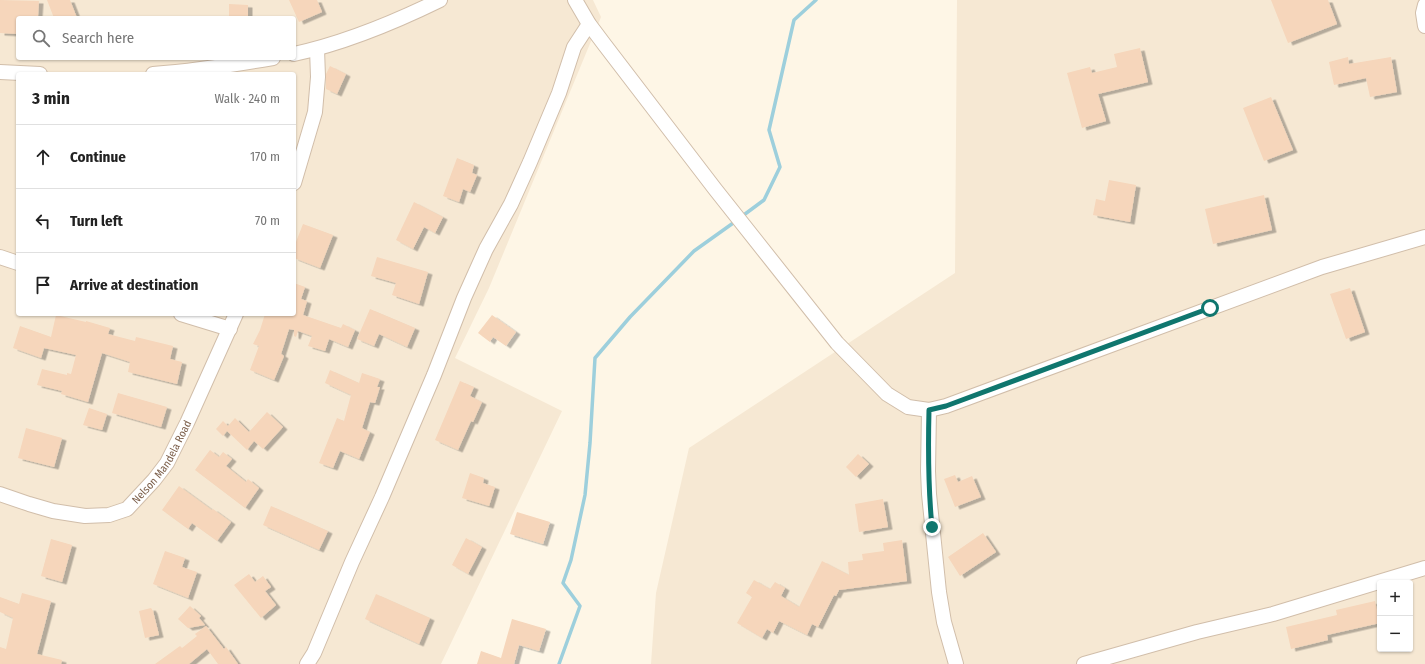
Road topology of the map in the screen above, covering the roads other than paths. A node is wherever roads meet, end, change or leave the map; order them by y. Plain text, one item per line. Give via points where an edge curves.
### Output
1 (440, 0) edge
2 (575, 0) edge
3 (1425, 5) edge
4 (589, 24) junction
5 (1425, 26) edge
6 (317, 49) junction
7 (296, 54) edge
8 (261, 60) edge
9 (0, 72) edge
10 (176, 72) edge
11 (16, 73) edge
12 (296, 176) edge
13 (1425, 237) edge
14 (0, 258) edge
15 (16, 258) edge
16 (188, 316) edge
17 (235, 316) edge
18 (230, 329) junction
19 (929, 410) junction
20 (0, 494) edge
21 (1425, 568) edge
22 (307, 664) edge
23 (956, 664) edge
24 (1084, 664) edge

1 - 6 street via 350,39
2 - 4 street
3 - 5 street
4 - 19 street via 715,190 837,343 887,394 908,407
4 - 22 street via 574,47 559,93 530,162 464,298 382,497
6 - 7 street
6 - 12 street via 315,112
8 - 10 street
9 - 11 street
13 - 19 street via 1322,267 946,406
14 - 15 street
16 - 18 street
17 - 18 street, Nelson Mandela Road
18 - 20 street, Nelson Mandela Road via 168,463 127,510 109,515 85,516 53,511
19 - 23 street via 929,494 939,592 944,622
21 - 24 street via 1273,614 1197,632

